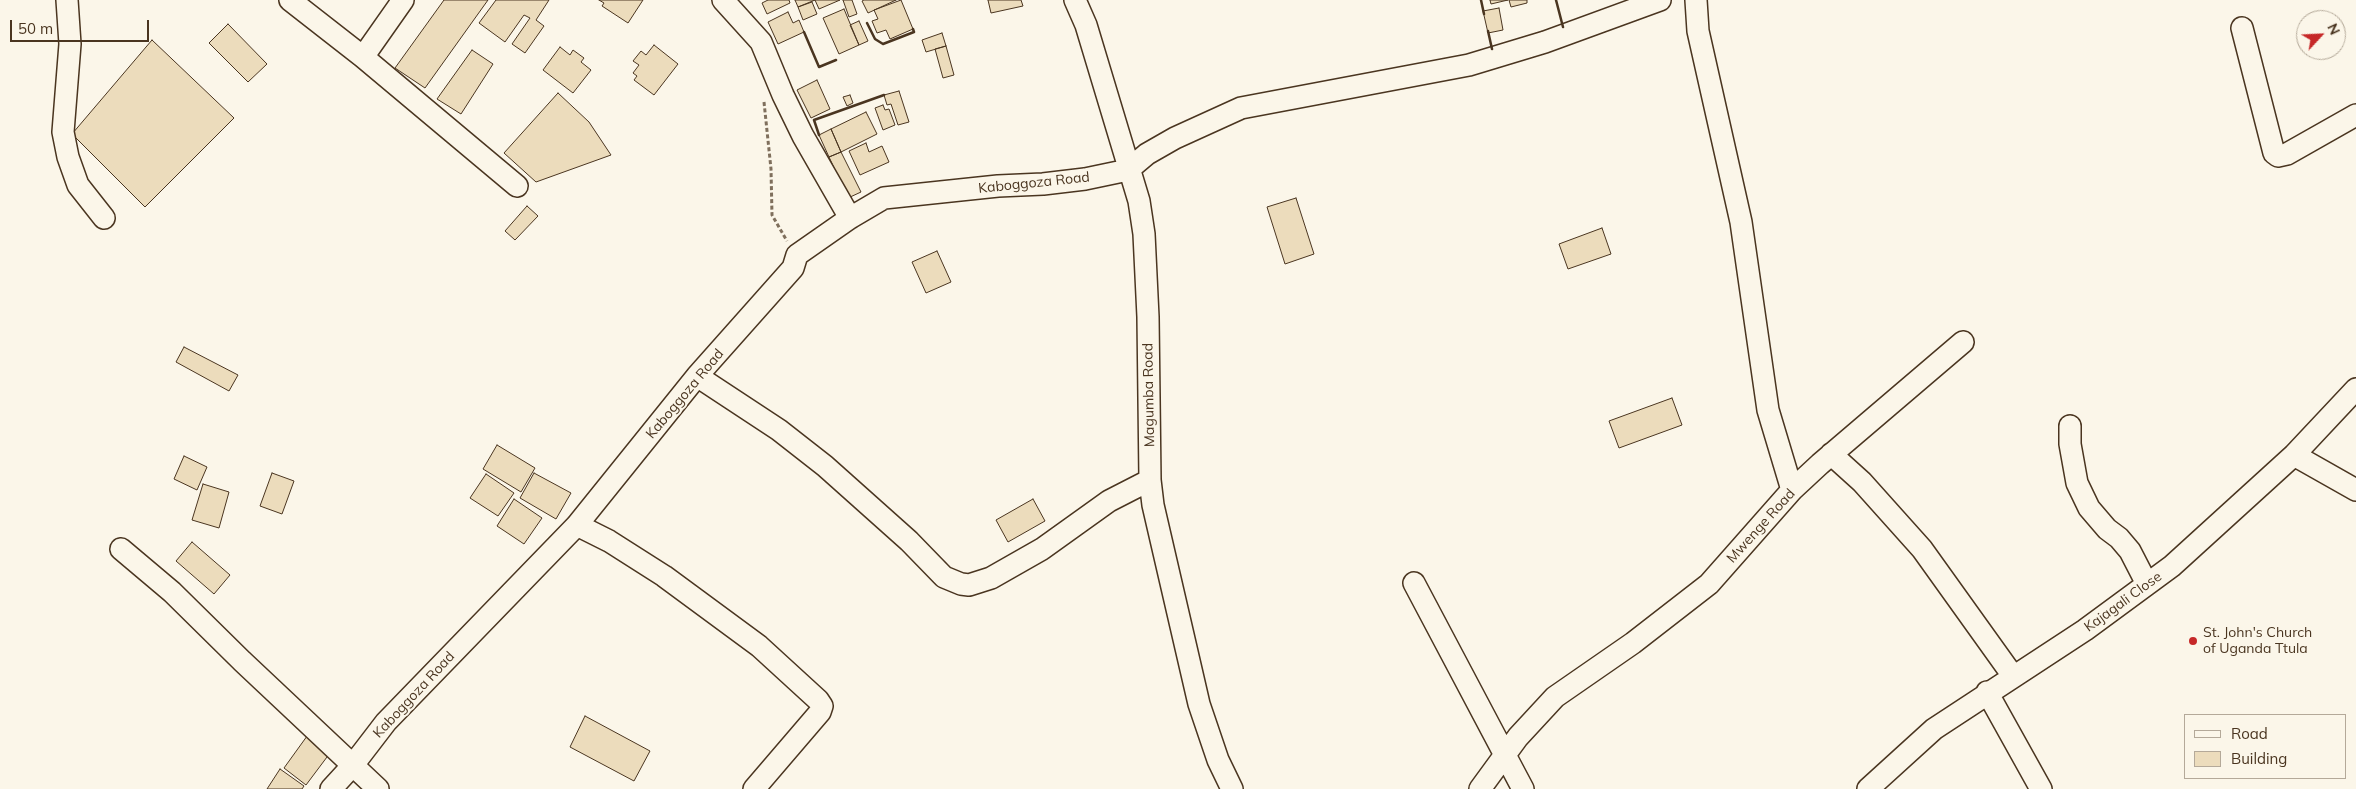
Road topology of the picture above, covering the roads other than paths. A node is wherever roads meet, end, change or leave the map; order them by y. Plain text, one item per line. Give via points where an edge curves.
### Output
1 (67, 0) edge
2 (290, 0) edge
3 (403, 0) edge
4 (723, 0) edge
5 (1075, 0) edge
6 (1660, 0) edge
7 (1696, 0) edge
8 (2242, 28) dead end
9 (363, 57) junction
10 (2356, 115) edge
11 (1128, 170) junction
12 (517, 186) dead end
13 (104, 218) dead end
14 (850, 218) junction
15 (1963, 342) dead end
16 (697, 376) junction
17 (2356, 389) edge
18 (2070, 426) dead end
19 (1831, 454) junction
20 (2294, 455) junction
21 (1150, 480) junction
22 (1792, 490) junction
23 (2356, 490) edge
24 (577, 525) junction
25 (122, 549) dead end
26 (1414, 583) dead end
27 (2147, 584) junction
28 (2013, 676) junction
29 (1987, 692) junction
30 (1504, 755) junction
31 (353, 765) junction
32 (331, 789) edge
33 (378, 789) edge
34 (754, 789) edge
35 (1232, 789) edge
36 (1480, 789) edge
37 (1523, 789) edge
38 (1868, 789) edge
39 (2041, 789) edge

1 - 13 street via 70,44 63,132 78,185
2 - 9 street
3 - 9 street
4 - 14 street via 761,42 803,136
5 - 11 street, Magumba Road via 1086,25
6 - 11 street via 1545,42 1469,65 1241,108 1175,138 1147,154
7 - 22 street via 1698,31 1741,222 1768,410
8 - 10 street via 2274,153 2278,156 2287,154
9 - 12 street
11 - 14 street, Kaboggoza Road via 1043,184 884,198
11 - 21 street, Magumba Road via 1144,234
14 - 16 street, Kaboggoza Road via 797,255 793,268
15 - 19 street, Mwenge Road
16 - 21 street via 787,436 909,541 944,577 961,584 969,585 991,578 1042,549 1109,501
16 - 24 street, Kaboggoza Road
17 - 20 street, Kajagali Close
18 - 27 street via 2077,483 2089,508 2106,530 2119,538 2130,551
19 - 22 street, Mwenge Road
19 - 28 street via 1862,482 1922,549
20 - 23 street
20 - 27 street, Kajagali Close via 2172,566
21 - 35 street, Magumba Road via 1199,704 1218,760
22 - 30 street, Mwenge Road via 1709,584 1633,643 1555,697
24 - 31 street, Kaboggoza Road via 386,722
24 - 34 street via 623,549 664,576 759,646 818,700 822,706 820,712
25 - 31 street via 172,592
26 - 30 street
27 - 28 street, Kajagali Close via 2085,630
28 - 29 street, Kajagali Close
29 - 38 street, Kajagali Close via 1934,729
29 - 39 street
30 - 36 street, Mwenge Road
30 - 37 street
31 - 32 street, Kaboggoza Road
31 - 33 street

